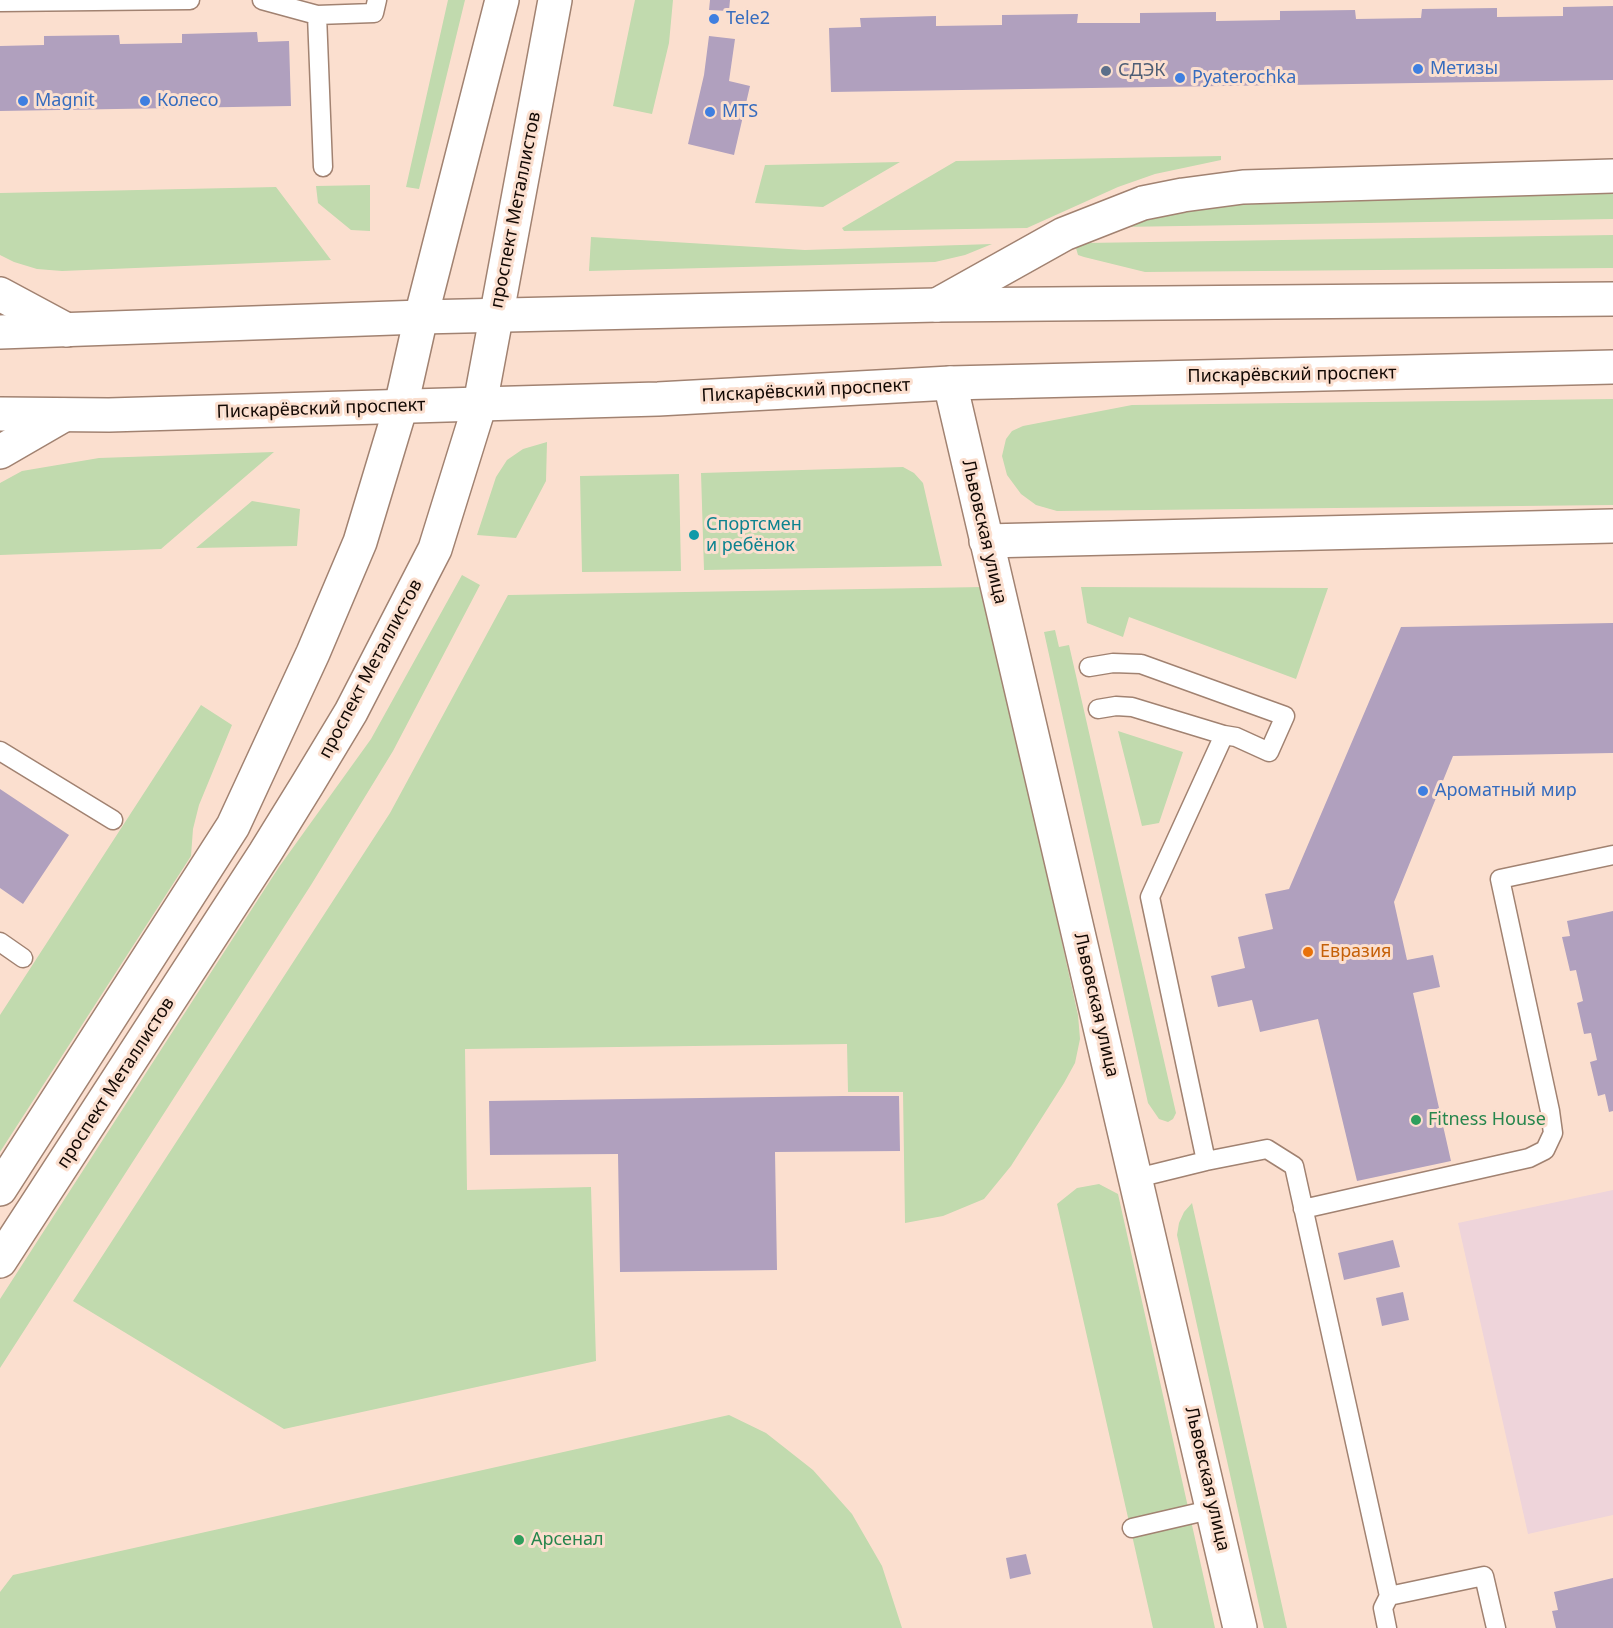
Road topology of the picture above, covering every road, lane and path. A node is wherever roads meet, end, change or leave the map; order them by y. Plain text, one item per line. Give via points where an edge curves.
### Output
1 (190, 0) edge
2 (262, 0) edge
3 (377, 0) edge
4 (502, 0) edge
5 (555, 0) edge
6 (82, 1) edge
7 (0, 2) edge
8 (317, 15) junction
9 (323, 167) dead end
10 (1613, 176) edge
11 (0, 294) edge
12 (1613, 299) edge
13 (937, 304) junction
14 (496, 315) junction
15 (421, 317) junction
16 (67, 330) junction
17 (0, 332) edge
18 (1613, 367) edge
19 (950, 383) junction
20 (480, 404) junction
21 (401, 406) junction
22 (0, 414) edge
23 (64, 415) junction
24 (0, 452) edge
25 (1613, 526) edge
26 (986, 541) junction
27 (1089, 666) dead end
28 (1098, 709) dead end
29 (1224, 735) junction
30 (0, 751) edge
31 (113, 820) dead end
32 (1613, 855) edge
33 (0, 942) edge
34 (23, 958) dead end
35 (1206, 1161) junction
36 (1137, 1178) junction
37 (0, 1189) edge
38 (1304, 1209) junction
39 (0, 1262) edge
40 (1214, 1509) junction
41 (1132, 1528) dead end
42 (1389, 1596) junction
43 (1240, 1628) edge
44 (1387, 1628) edge
45 (1496, 1628) edge

1 - 6 lane
2 - 8 lane
3 - 8 lane via 374,13
4 - 15 street
5 - 14 street, проспект Металлистов
6 - 7 lane
8 - 9 lane
10 - 13 street via 1243,187 1184,195 1143,203 1064,234
11 - 16 street
12 - 13 street
13 - 14 street
14 - 15 street
14 - 20 street, проспект Металлистов
15 - 16 street
15 - 21 street
16 - 17 street
18 - 19 street, Пискарёвский проспект
19 - 20 street, Пискарёвский проспект
19 - 26 street, Львовская улица
20 - 21 street, Пискарёвский проспект
20 - 39 street, проспект Металлистов via 435,549 351,712 265,853
21 - 23 street, Пискарёвский проспект
21 - 37 street via 360,542 233,826
22 - 23 street, Пискарёвский проспект
23 - 24 street
25 - 26 street
26 - 36 street, Львовская улица
27 - 29 lane via 1141,664 1285,716 1269,752 1236,736
28 - 29 lane via 1132,707
29 - 35 lane via 1150,897
30 - 31 lane
32 - 38 lane via 1500,879 1550,1111 1553,1133 1545,1150 1529,1158
33 - 34 lane
35 - 36 lane
35 - 38 lane via 1267,1149 1294,1166
36 - 40 street, Львовская улица
38 - 42 lane
40 - 41 lane
40 - 43 street, Львовская улица
42 - 44 lane via 1383,1608
42 - 45 lane via 1484,1576

